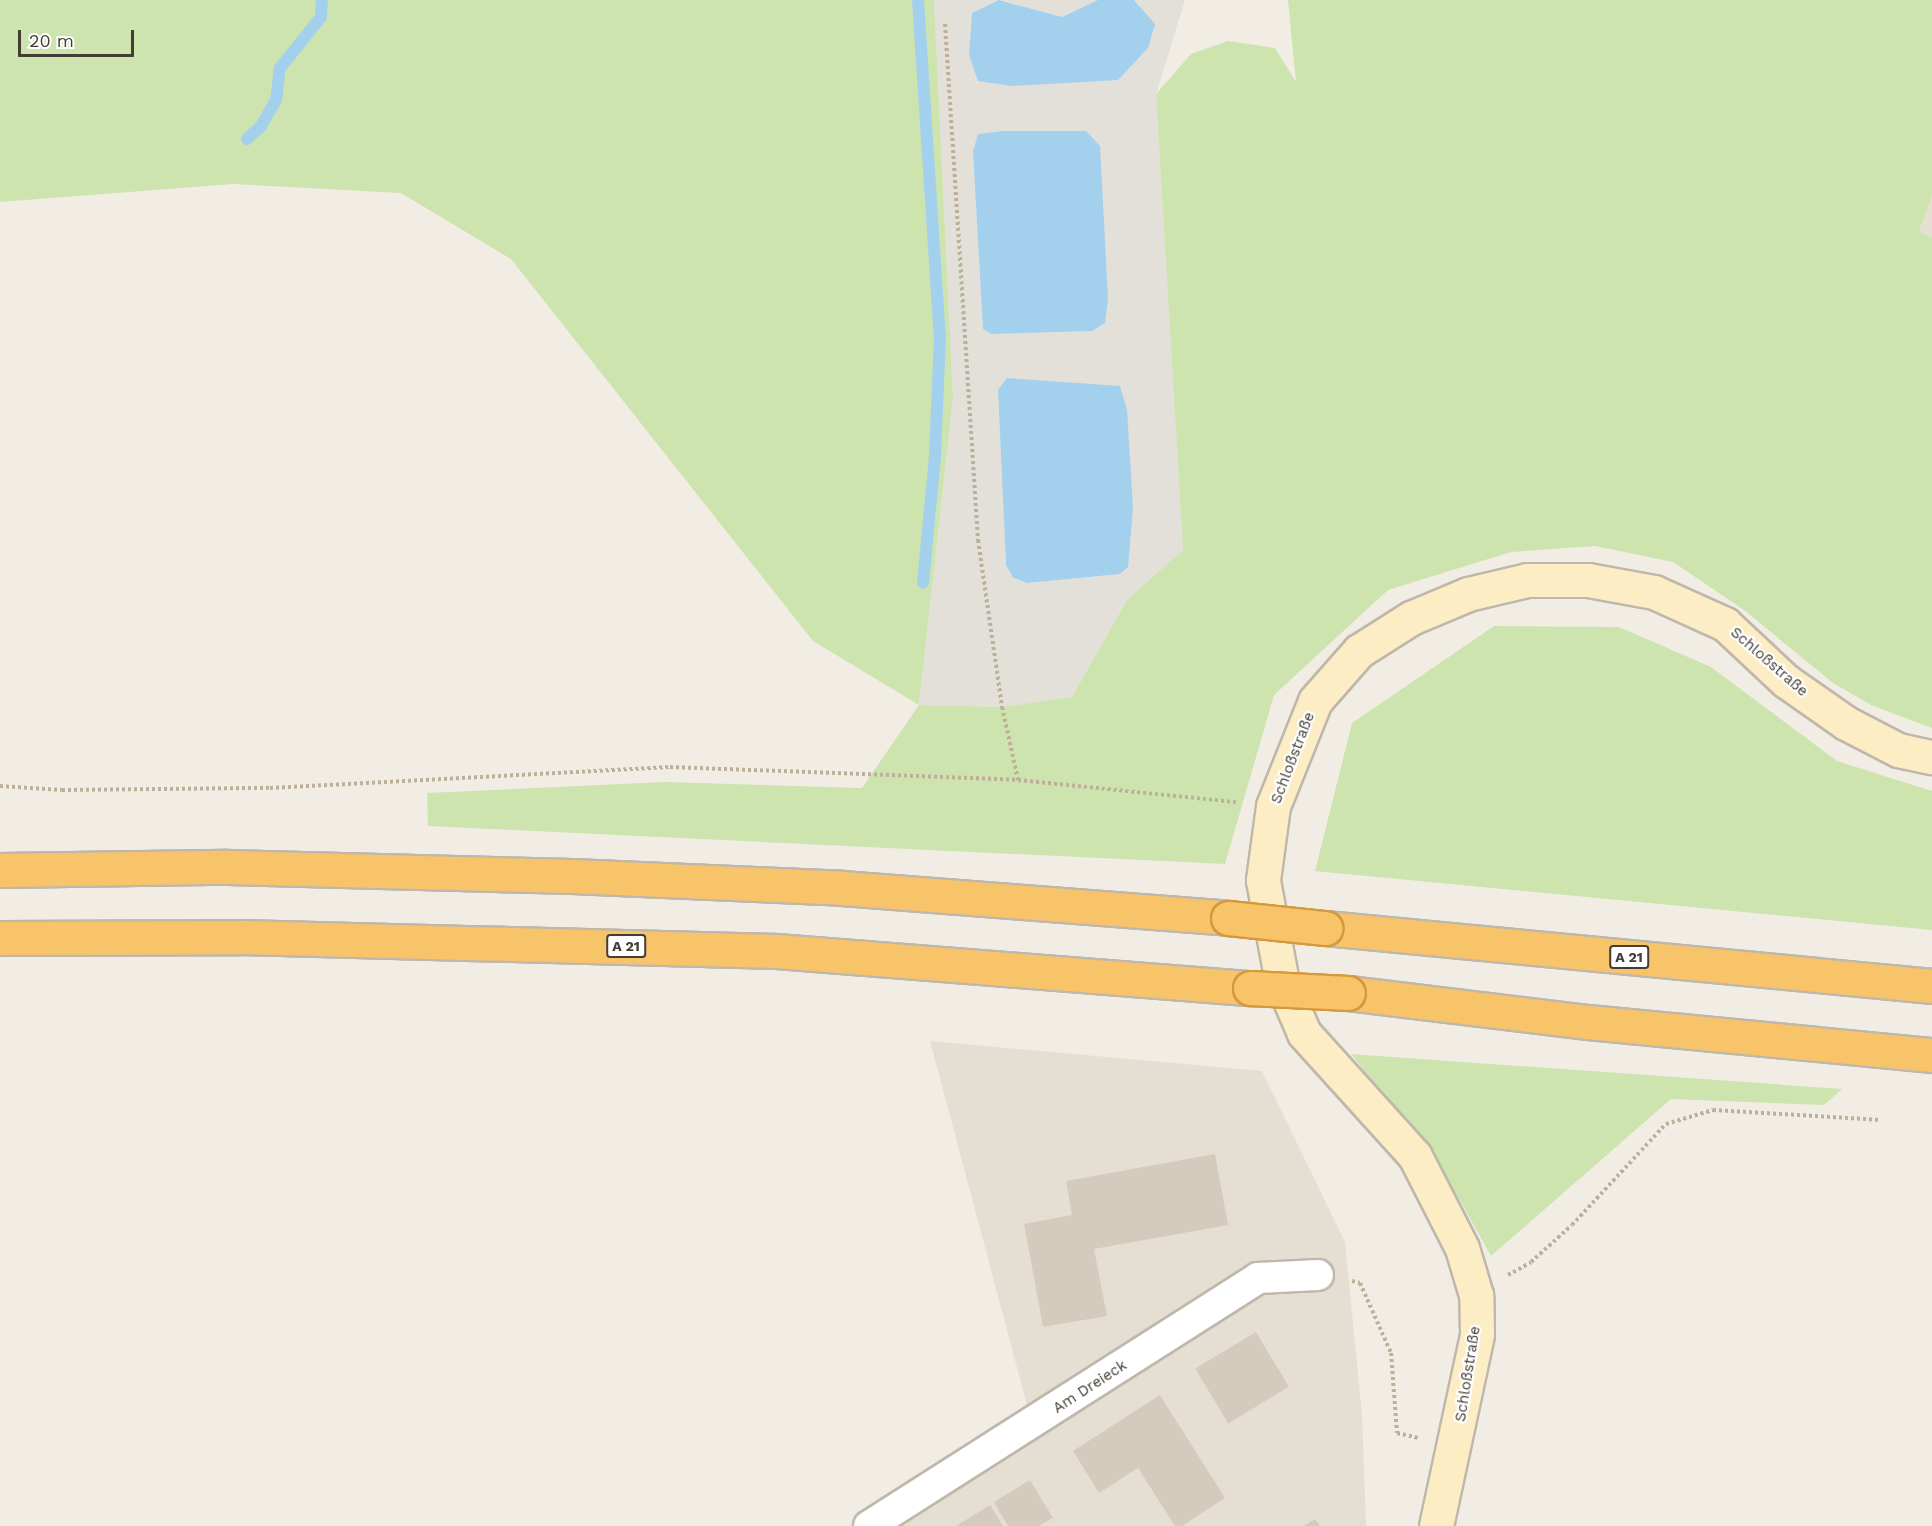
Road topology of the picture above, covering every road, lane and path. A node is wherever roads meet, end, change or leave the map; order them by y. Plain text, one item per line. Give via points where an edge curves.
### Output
1 (945, 24) dead end
2 (1932, 757) edge
3 (1018, 780) junction
4 (0, 786) edge
5 (1273, 806) junction
6 (0, 870) edge
7 (0, 938) edge
8 (1932, 986) edge
9 (1932, 1055) edge
10 (1881, 1120) dead end
11 (1318, 1275) joint
12 (1476, 1295) junction
13 (1456, 1447) junction
14 (869, 1526) edge
15 (1436, 1526) edge

1 - 3 path via 978,540 1002,706
2 - 5 street, Schloßstraße via 1898,750 1846,723 1786,681 1725,624 1654,592 1588,580 1527,580 1468,594 1411,618 1359,651 1315,701
3 - 4 path via 669,767 270,789 62,790
3 - 5 path
5 - 12 street, Schloßstraße via 1263,880 1282,982 1304,1033 1415,1156 1462,1248
6 - 8 highway, A 21, bridge via 226,867 584,876 842,888 1228,918
7 - 9 highway, A 21, bridge via 252,938 777,951 1348,993 1588,1022
10 - 12 path via 1713,1110 1666,1124 1572,1225 1531,1262
11 - 13 path via 1360,1282 1390,1353 1397,1433
11 - 14 street, Am Dreieck via 1258,1278
12 - 13 street, Schloßstraße via 1477,1334
13 - 15 street, Schloßstraße

